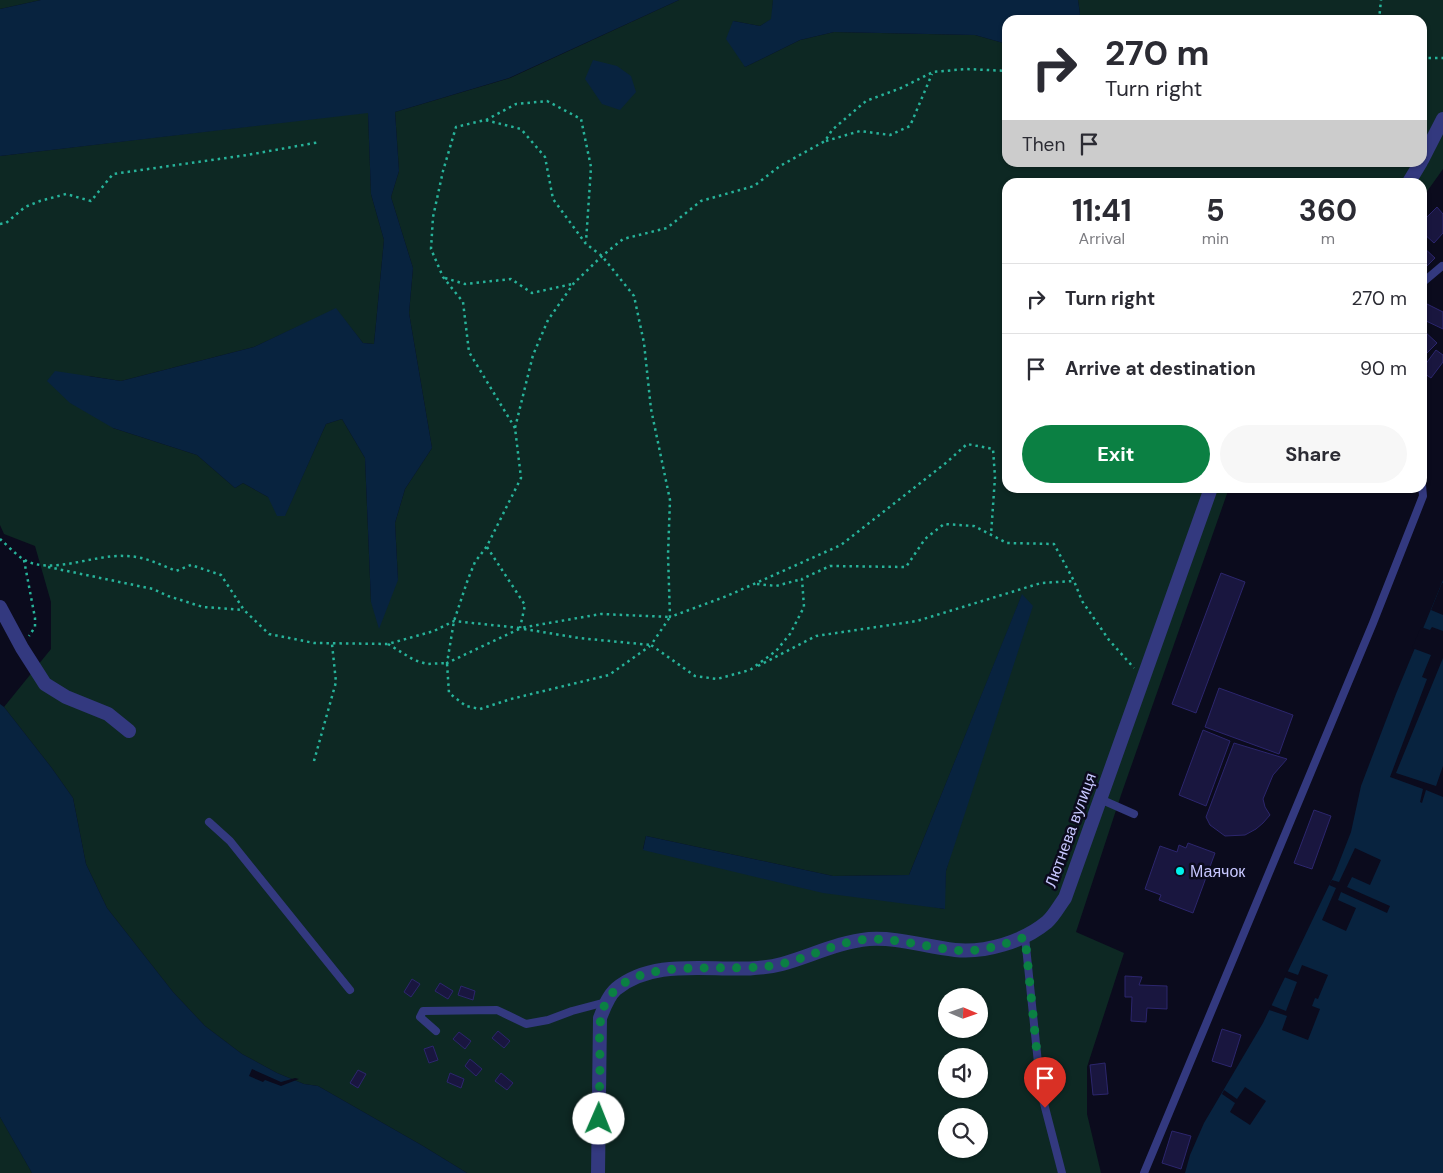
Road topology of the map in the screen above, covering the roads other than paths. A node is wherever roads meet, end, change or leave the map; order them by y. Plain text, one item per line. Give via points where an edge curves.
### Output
1 (1443, 119) edge
2 (1427, 151) edge
3 (1418, 167) edge
4 (1411, 178) edge
5 (1443, 266) edge
6 (1427, 280) edge
7 (1209, 493) edge
8 (1423, 493) edge
9 (0, 607) edge
10 (129, 730) dead end
11 (1100, 799) junction
12 (1134, 814) dead end
13 (209, 822) dead end
14 (1025, 937) junction
15 (350, 990) dead end
16 (606, 1002) junction
17 (436, 1031) dead end
18 (598, 1173) edge
19 (1062, 1173) edge
20 (1144, 1173) edge

1 - 2 street
3 - 4 street
5 - 6 lane
7 - 11 street, Лютнева вулиця
8 - 20 lane via 1384,596
9 - 10 street via 45,684 66,698 108,714
11 - 12 lane
11 - 14 street, Лютнева вулиця via 1065,898 1048,922
13 - 15 lane via 230,841
14 - 16 street, Лютнева вулиця via 1004,945 956,951 870,939 849,942 781,964 730,969 670,968 630,980 615,990
14 - 19 lane via 1041,1092
16 - 17 lane via 526,1024 497,1010 423,1011 420,1017
16 - 18 street via 600,1018

